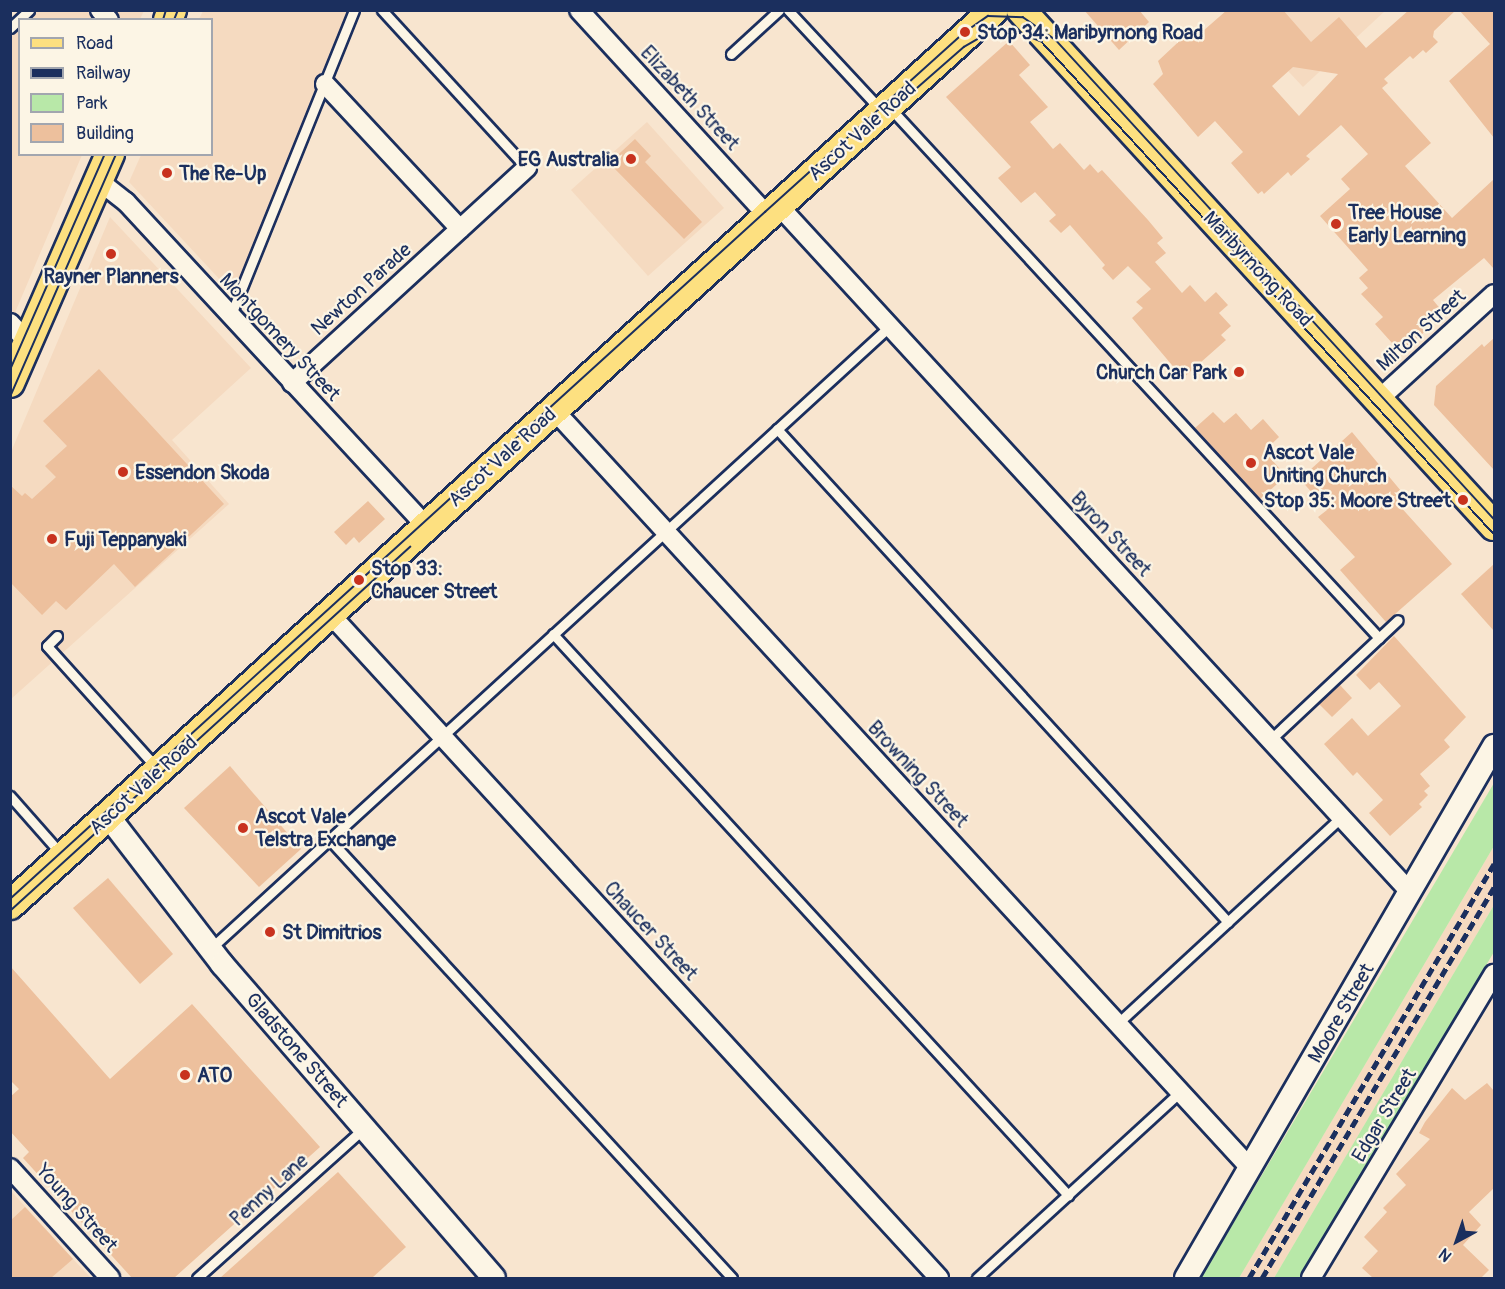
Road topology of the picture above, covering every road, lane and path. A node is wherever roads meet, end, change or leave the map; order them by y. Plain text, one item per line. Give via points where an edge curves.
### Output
1 (354, 10) edge
2 (382, 10) edge
3 (579, 10) edge
4 (779, 10) edge
5 (788, 10) edge
6 (994, 10) edge
7 (1021, 10) edge
8 (731, 54) dead end
9 (325, 84) junction
10 (885, 110) junction
11 (109, 156) edge
12 (527, 168) joint
13 (99, 181) junction
14 (773, 211) junction
15 (460, 229) junction
16 (1494, 294) edge
17 (230, 317) junction
18 (890, 326) junction
19 (19, 332) edge
20 (10, 383) edge
21 (292, 383) junction
22 (1378, 399) junction
23 (554, 410) junction
24 (777, 429) junction
25 (426, 526) junction
26 (1494, 526) edge
27 (665, 531) junction
28 (330, 614) junction
29 (1398, 620) dead end
30 (553, 634) junction
31 (57, 636) dead end
32 (1379, 638) junction
33 (442, 736) junction
34 (1270, 740) junction
35 (1494, 746) edge
36 (159, 772) junction
37 (10, 796) edge
38 (108, 816) junction
39 (1341, 817) junction
40 (329, 839) junction
41 (63, 857) junction
42 (1411, 893) junction
43 (10, 905) edge
44 (1228, 922) junction
45 (210, 949) junction
46 (1494, 974) edge
47 (1489, 998) edge
48 (1117, 1024) junction
49 (1180, 1092) junction
50 (364, 1128) junction
51 (10, 1168) edge
52 (1250, 1168) junction
53 (1068, 1195) junction
54 (110, 1278) edge
55 (197, 1278) edge
56 (494, 1278) edge
57 (732, 1278) edge
58 (939, 1278) edge
59 (977, 1278) edge
60 (1186, 1278) edge
61 (1312, 1278) edge

1 - 9 lane
2 - 12 lane
3 - 14 street, Elizabeth Street
4 - 8 lane
5 - 10 lane
6 - 10 main road, Ascot Vale Road
7 - 22 main road, Maribyrnong Road
9 - 15 street
9 - 17 lane
10 - 14 main road, Ascot Vale Road
10 - 32 lane via 922,140
11 - 13 main road
12 - 15 street, Newton Parade
13 - 17 street, Montgomery Street via 126,202
13 - 19 main road
14 - 18 street, Byron Street
14 - 23 main road, Ascot Vale Road
15 - 21 street, Newton Parade
16 - 22 street, Milton Street
17 - 21 street, Montgomery Street
18 - 24 lane
18 - 34 street, Byron Street
19 - 20 main road
21 - 25 street, Montgomery Street
22 - 26 main road, Maribyrnong Road
23 - 25 main road, Ascot Vale Road
23 - 27 street, Browning Street
24 - 27 lane
24 - 44 lane
25 - 28 main road, Ascot Vale Road
27 - 30 lane
27 - 48 street, Browning Street
28 - 33 street, Chaucer Street
28 - 36 main road, Ascot Vale Road
29 - 32 lane
30 - 33 lane
30 - 53 lane
31 - 36 lane via 47,646
32 - 34 lane
33 - 40 lane
33 - 58 street, Chaucer Street
34 - 39 street, Byron Street
35 - 42 street, Moore Street
36 - 38 main road, Ascot Vale Road
37 - 41 lane
38 - 41 main road, Ascot Vale Road
38 - 45 street, Gladstone Street
39 - 42 street, Byron Street
39 - 44 lane
40 - 45 lane
40 - 57 lane
41 - 43 main road, Ascot Vale Road
42 - 52 street, Moore Street
44 - 48 lane
45 - 50 street, Gladstone Street
46 - 47 street, Edgar Street
47 - 61 street, Edgar Street
48 - 49 street, Browning Street
49 - 52 street, Browning Street
49 - 53 lane
50 - 55 lane, Penny Lane
50 - 56 street, Gladstone Street
51 - 54 street, Young Street
52 - 60 street, Moore Street
53 - 59 lane

